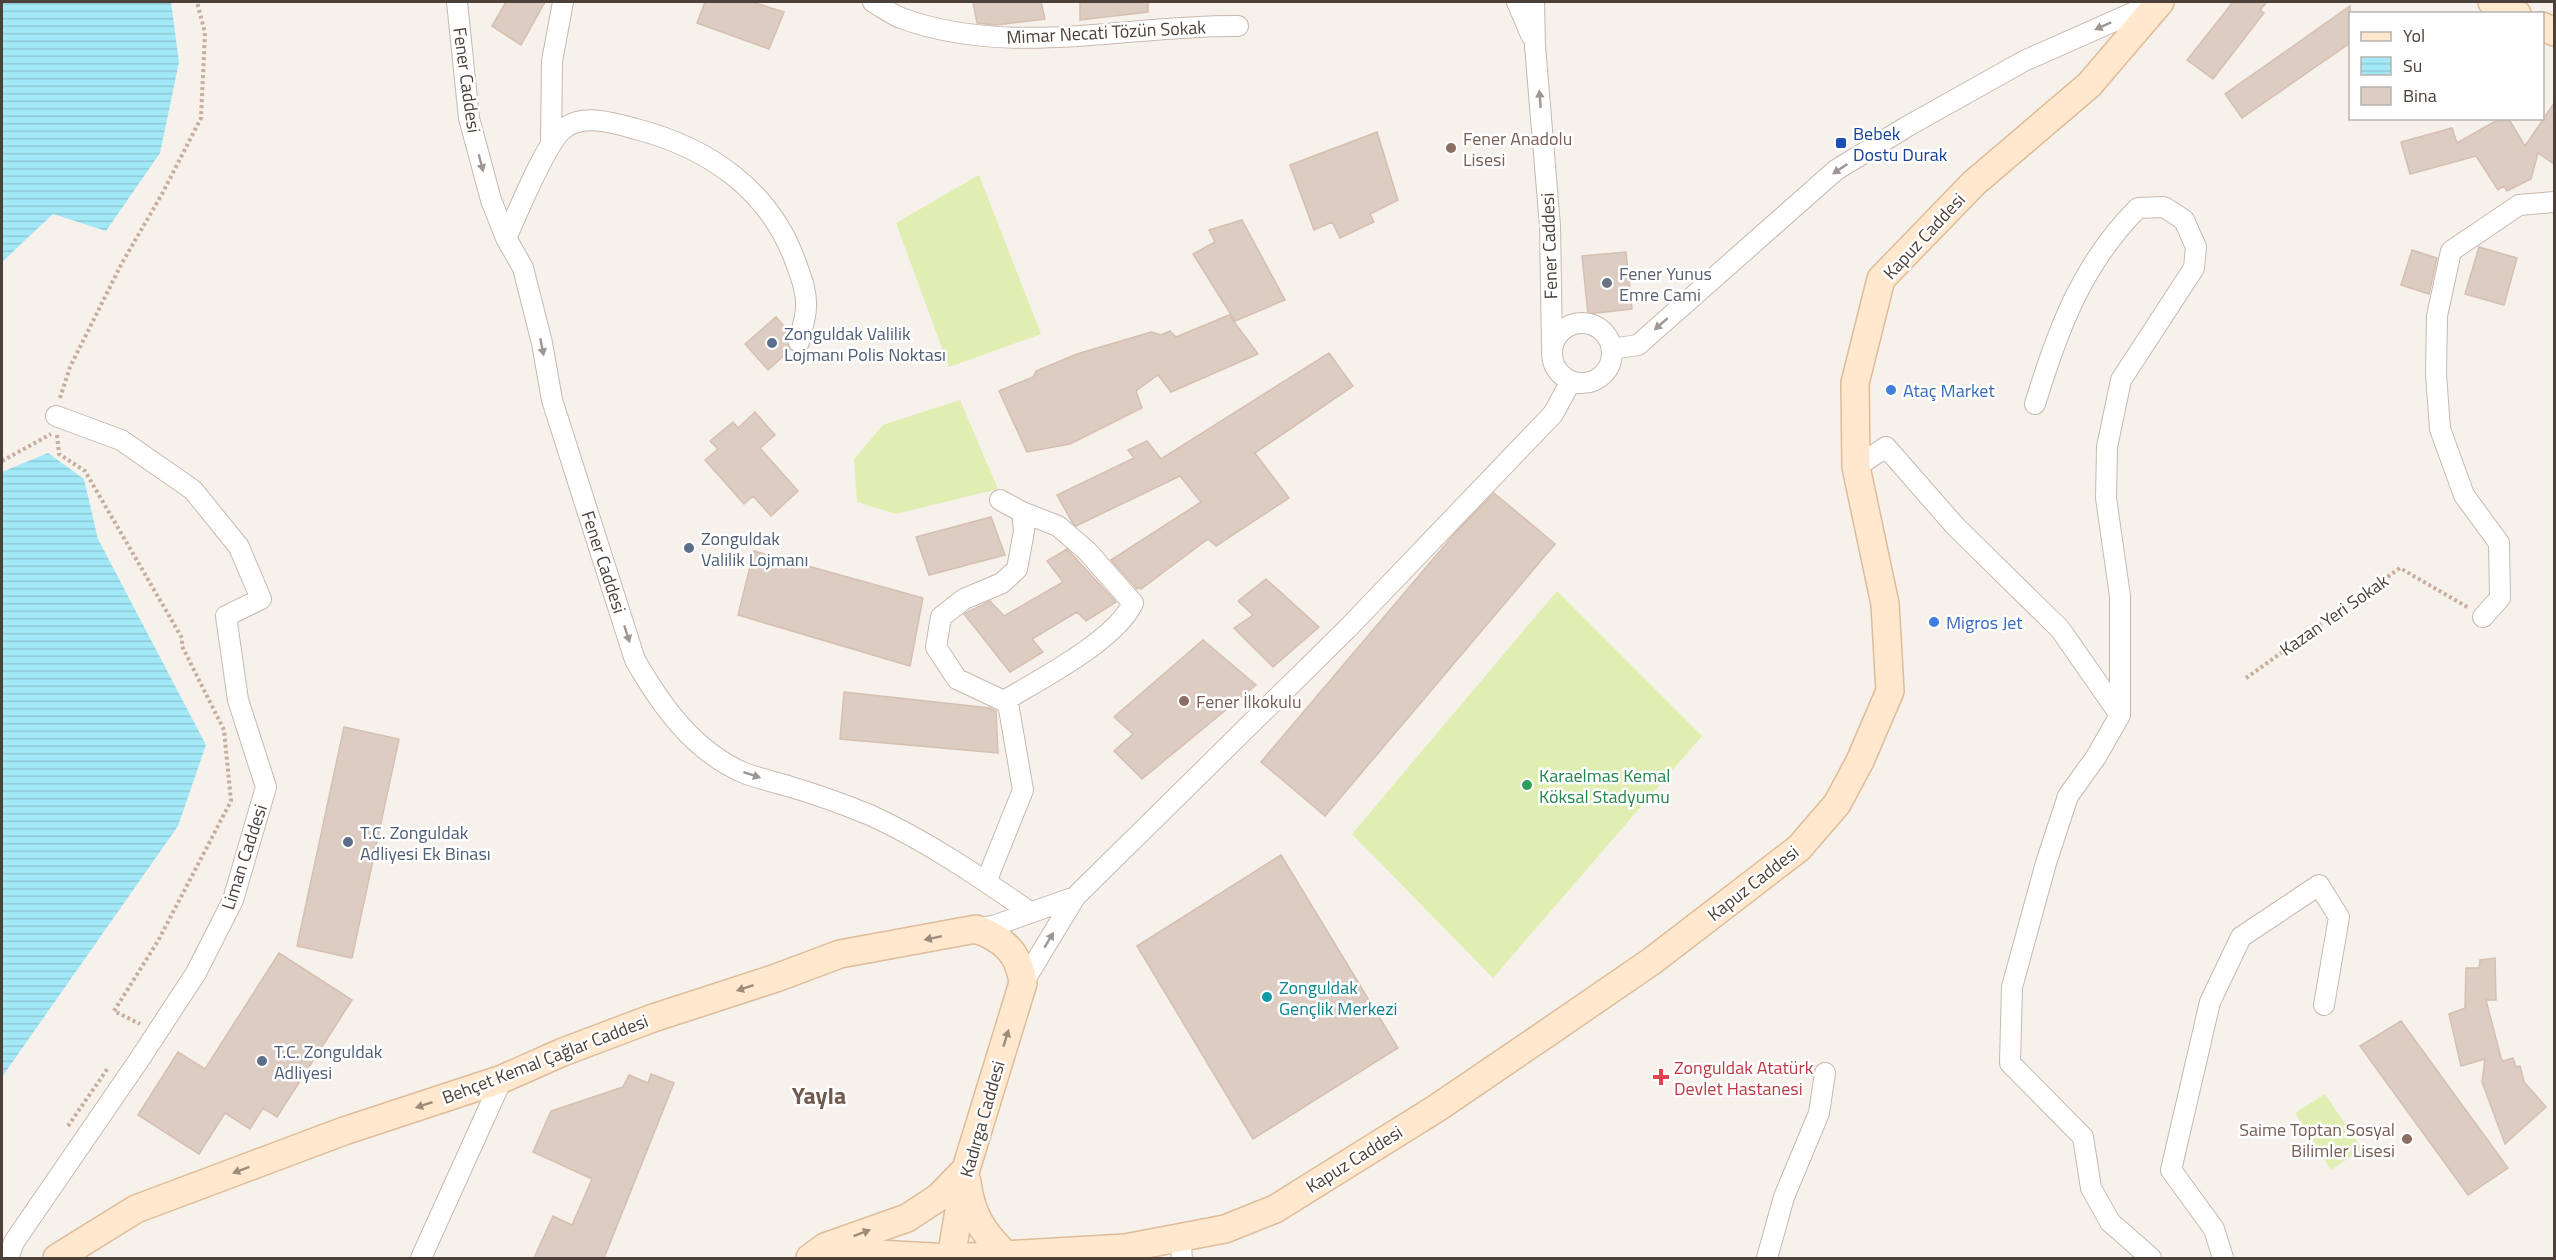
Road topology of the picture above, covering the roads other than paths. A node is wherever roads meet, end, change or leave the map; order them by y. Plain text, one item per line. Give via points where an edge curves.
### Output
1 (457, 2) edge
2 (563, 2) edge
3 (873, 2) edge
4 (1517, 2) edge
5 (1534, 2) edge
6 (2158, 2) edge
7 (2492, 2) edge
8 (2513, 12) edge
9 (1238, 26) dead end
10 (1536, 46) junction
11 (551, 143) junction
12 (2554, 202) edge
13 (507, 238) junction
14 (799, 342) dead end
15 (1552, 346) junction
16 (1612, 350) junction
17 (1571, 381) junction
18 (2035, 404) dead end
19 (56, 416) road end
20 (1856, 466) junction
21 (1000, 500) dead end
22 (1022, 512) junction
23 (2483, 617) road end
24 (1004, 701) junction
25 (2120, 715) junction
26 (986, 882) junction
27 (1075, 897) junction
28 (1030, 912) junction
29 (976, 929) junction
30 (1023, 983) junction
31 (2324, 1005) dead end
32 (1825, 1073) dead end
33 (502, 1079) junction
34 (966, 1169) junction
35 (1181, 1248) edge
36 (1005, 1254) junction
37 (8, 1258) edge
38 (57, 1258) edge
39 (421, 1258) edge
40 (810, 1258) edge
41 (848, 1258) edge
42 (951, 1258) edge
43 (1767, 1258) edge
44 (2151, 1258) edge
45 (2223, 1258) edge

1 -> 13 street, Fener Caddesi via 469,118 491,200
2 - 11 street via 552,61
3 - 9 street, Mimar Necati Tözün Sokak via 900,17 954,32 1022,40
4 - 10 street
5 - 10 street, Fener Caddesi
6 -> 16 street via 2024,62 1836,171 1638,345
6 - 20 main road, Kapuz Caddesi via 2089,85 1974,183 1881,279 1856,383
7 - 8 main road
15 -> 10 street, Fener Caddesi via 1550,225
11 - 13 street
11 - 14 street via 563,128 577,121 621,125 691,149 735,175 773,218 792,251 806,307
12 - 23 street via 2519,205 2451,251 2437,316 2440,429 2464,495 2499,543 2500,598
13 -> 26 street, Fener Caddesi via 523,268 552,400 627,637 654,693 706,751 743,772 869,815 943,853
15 - 16 street via 1561,330 1578,323 1604,332
15 - 17 street via 1551,355 1558,371
16 - 17 street via 1611,360 1600,376 1592,381
17 - 27 street via 1552,414 1373,602
18 - 25 street via 2071,302 2114,232 2138,208 2164,207 2184,220 2196,247 2194,268 2121,380 2107,447 2106,498 2120,596
19 - 37 street, Liman Caddesi via 121,440 193,490 239,547 261,599 226,616 238,700 266,787 232,900 196,973 14,1242
20 - 25 street via 1886,447 1956,526 2060,630
20 - 35 main road, Kapuz Caddesi via 1886,604 1890,691 1837,804 1799,848 1652,961 1437,1108 1275,1209
21 - 22 street
22 - 24 street via 1024,531 1017,568 1002,583 964,599 941,617 936,647 957,679
22 - 24 street via 1058,526 1087,551 1133,603 1127,616 1086,650
24 - 26 street via 1008,703 1015,731 1023,790
25 - 44 street via 2096,758 2068,796 2046,863 2012,987 2010,1063 2083,1137 2091,1188 2110,1222
26 - 28 street, Fener Caddesi
27 - 28 street
30 -> 27 street
28 - 29 street
29 - 30 main road via 994,935 1007,946 1020,965
29 -> 33 main road, Behçet Kemal Çağlar Caddesi via 840,954 573,1048
34 -> 30 main road, Kadırga Caddesi
31 - 45 street via 2339,917 2319,885 2241,937 2210,1002 2171,1170 2214,1229
32 - 43 street via 1819,1113 1784,1197
33 -> 38 main road, Behçet Kemal Çağlar Caddesi via 344,1131 136,1209
33 - 39 street
34 - 36 main road via 969,1200 982,1230
40 -> 34 main road via 825,1247 907,1218 939,1197
34 - 42 main road, Kadırga Caddesi
35 - 36 main road, Kapuz Caddesi
36 - 42 main road, Kapuz Caddesi
41 - 42 main road, Kapuz Caddesi via 877,1254

